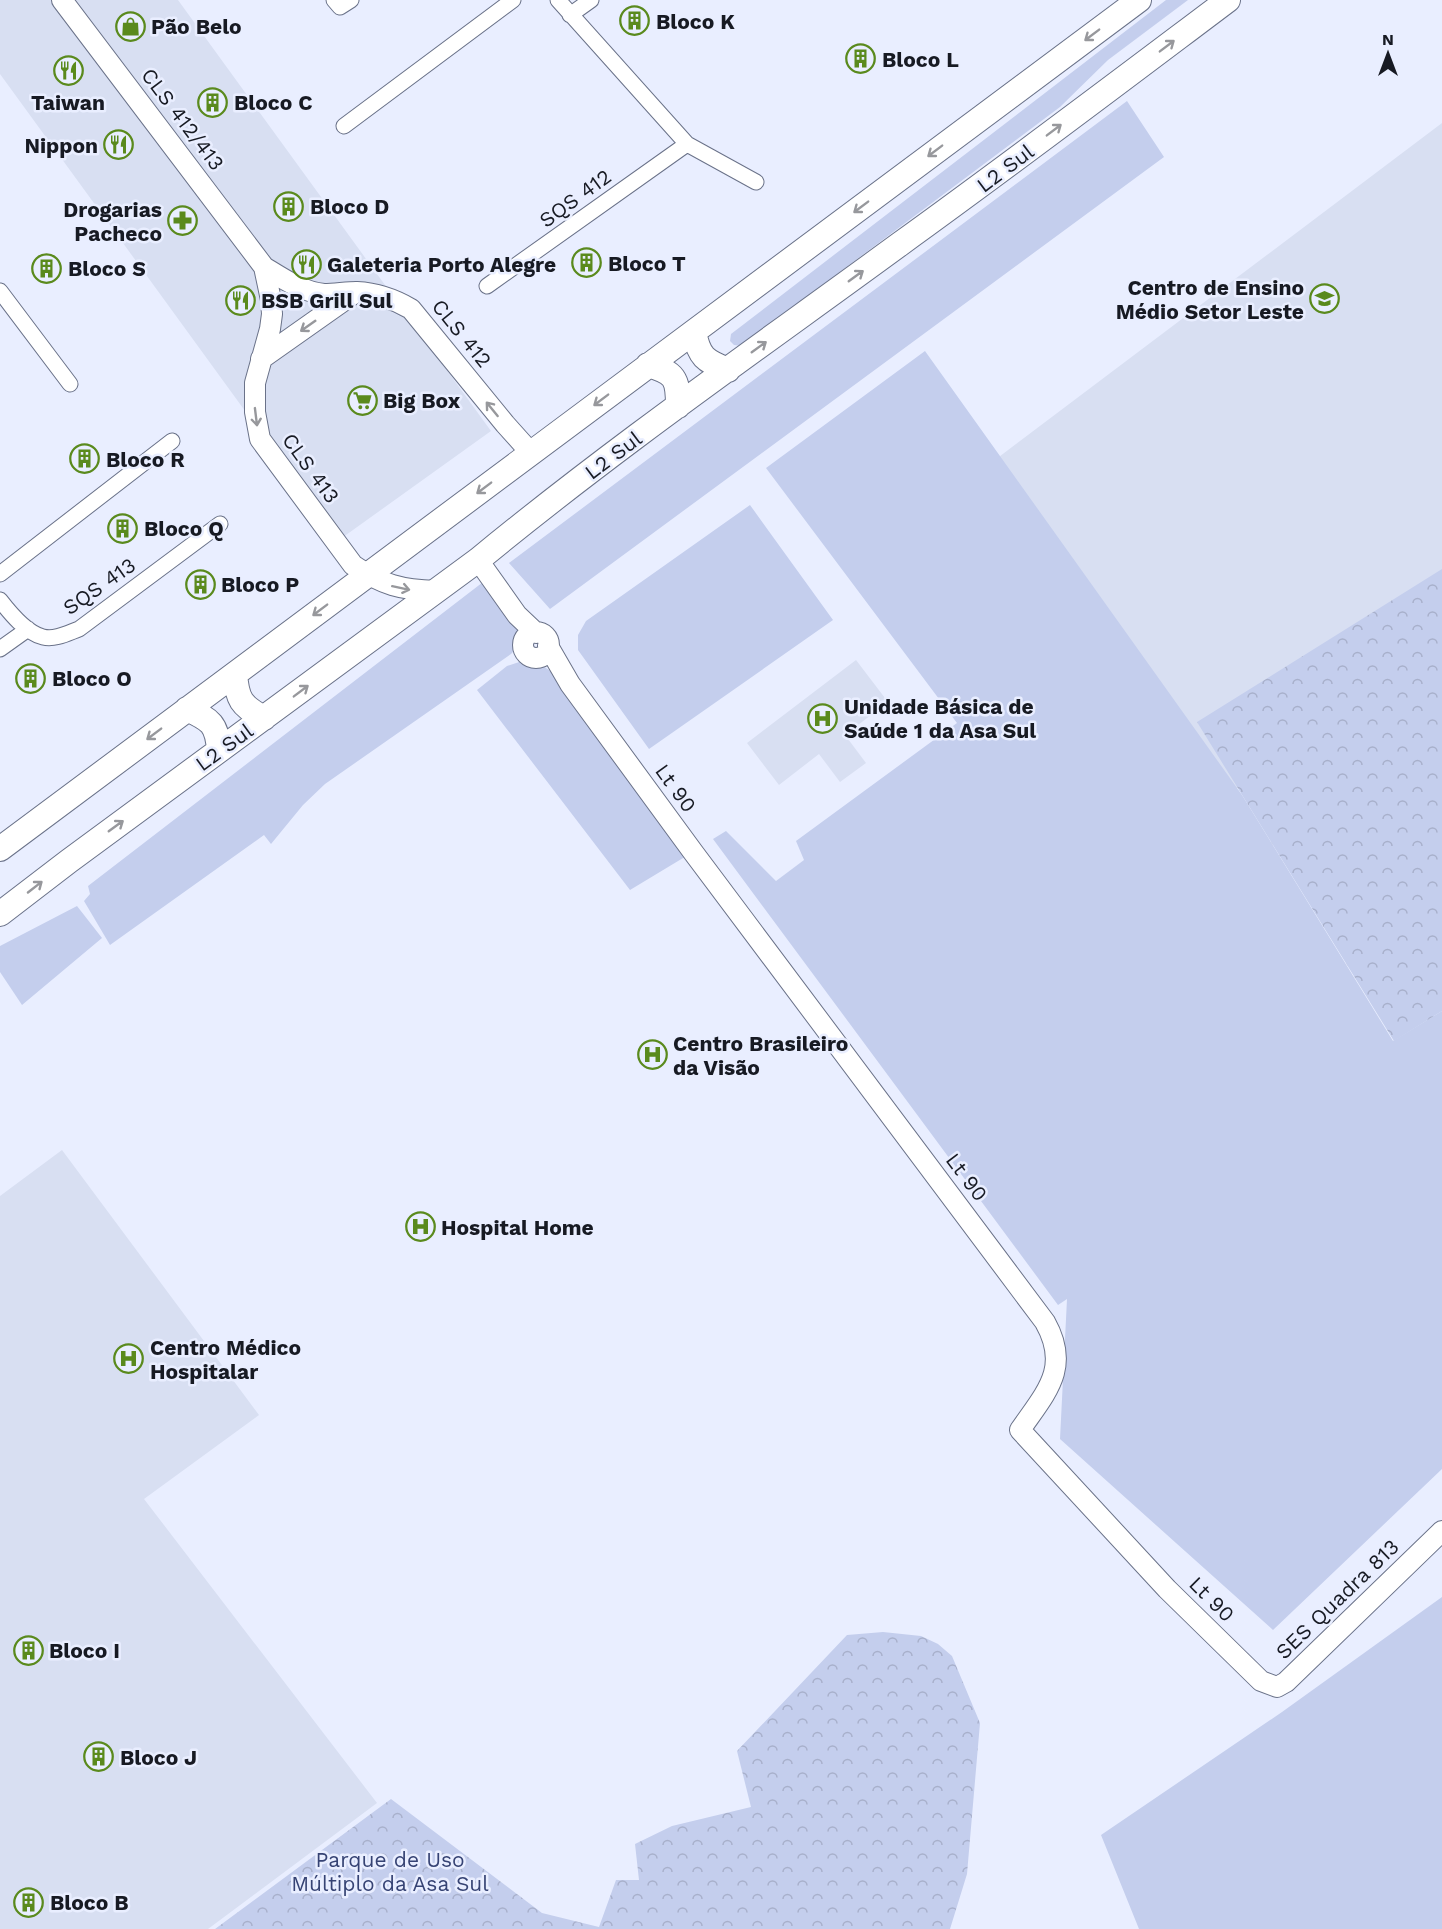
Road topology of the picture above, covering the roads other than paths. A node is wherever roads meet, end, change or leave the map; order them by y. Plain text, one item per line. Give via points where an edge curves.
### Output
1 (63, 0) edge
2 (334, 0) edge
3 (351, 0) edge
4 (513, 0) edge
5 (558, 0) edge
6 (591, 0) edge
7 (1139, 0) edge
8 (1228, 0) edge
9 (570, 15) junction
10 (344, 126) dead end
11 (687, 144) junction
12 (756, 182) dead end
13 (264, 267) junction
14 (487, 286) dead end
15 (0, 291) edge
16 (356, 292) junction
17 (694, 332) junction
18 (261, 359) junction
19 (648, 365) junction
20 (728, 370) junction
21 (70, 384) dead end
22 (678, 406) junction
23 (172, 441) dead end
24 (531, 453) junction
25 (220, 524) dead end
26 (478, 560) junction
27 (0, 574) edge
28 (367, 575) junction
29 (436, 591) junction
30 (0, 600) edge
31 (28, 629) junction
32 (0, 649) edge
33 (235, 674) junction
34 (188, 710) junction
35 (264, 718) junction
36 (219, 750) junction
37 (0, 849) edge
38 (0, 914) edge
39 (1442, 1531) edge
40 (1261, 1682) joint

1 - 13 street, CLS 412/413
2 - 3 street via 340,7
4 - 10 street
5 - 9 street
6 - 9 street
7 -> 17 main road
20 -> 8 main road, L2 Sul
9 - 11 street
11 - 12 street
11 - 14 street, SQS 412
13 - 16 street, CLS 412 via 296,286 323,294
13 - 18 street, CLS 413 via 272,314
15 - 21 street
16 -> 18 street
24 -> 16 street, CLS 412 via 411,309 394,299
17 - 19 main road
17 - 20 main road via 703,357
18 -> 28 street, CLS 413 via 255,383 260,439 342,552
19 - 22 main road via 673,376
19 -> 24 main road
20 - 22 main road, L2 Sul
22 - 26 main road, L2 Sul
23 - 27 street
24 -> 28 main road
25 - 31 street, SQS 413 via 79,629 62,636 43,637
26 - 29 main road, L2 Sul
26 - 40 street, Lt 90 via 1045,1322 1057,1347 1057,1363 1049,1386 1020,1430
28 -> 29 street, CLS 413 via 388,585
28 -> 33 main road
35 -> 29 main road, L2 Sul
30 - 31 street
31 - 32 street
33 - 34 main road
33 - 35 main road via 236,692 242,702
34 - 36 main road via 213,724
34 -> 37 main road
35 - 36 main road, L2 Sul
38 -> 36 main road, L2 Sul
39 - 40 street, SES Quadra 813 via 1286,1682 1277,1687

